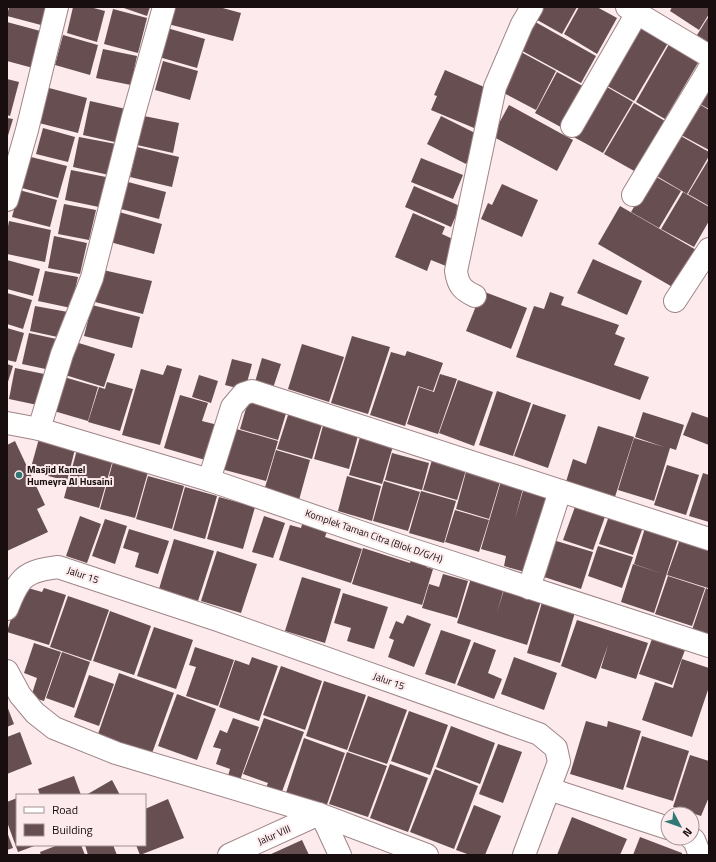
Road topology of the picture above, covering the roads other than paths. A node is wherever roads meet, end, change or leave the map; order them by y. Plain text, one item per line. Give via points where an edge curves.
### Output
1 (57, 7) edge
2 (164, 7) edge
3 (532, 7) edge
4 (632, 10) edge
5 (709, 56) edge
6 (709, 69) edge
7 (572, 126) dead end
8 (633, 195) dead end
9 (7, 200) edge
10 (709, 249) edge
11 (475, 296) dead end
12 (675, 301) dead end
13 (7, 423) edge
14 (39, 429) junction
15 (209, 480) junction
16 (560, 491) junction
17 (709, 540) edge
18 (529, 588) junction
19 (7, 609) edge
20 (709, 646) edge
21 (7, 671) edge
22 (549, 790) junction
23 (320, 815) junction
24 (660, 825) edge
25 (230, 855) edge
26 (340, 855) edge
27 (427, 855) edge
28 (524, 855) edge

1 - 9 street
2 - 14 street via 92,278 62,354
3 - 11 street via 495,87 456,271 460,287
4 - 5 street
4 - 7 street
6 - 8 street
10 - 12 street
13 - 14 street, Komplek Taman Citra (Blok D/G/H)
14 - 15 street, Komplek Taman Citra (Blok D/G/H)
15 - 16 street via 232,407 243,394 252,391
15 - 18 street, Komplek Taman Citra (Blok D/G/H)
16 - 17 street
16 - 18 street
18 - 20 street, Komplek Taman Citra (Blok D/G/H)
19 - 22 street, Jalur 15 via 26,575 41,569 58,567 218,620 539,734 556,748 559,762
21 - 23 street via 25,701 54,728 116,753
22 - 24 street
22 - 28 street, Jalur 15
23 - 25 street, Jalur VIII
23 - 26 street
23 - 27 street

